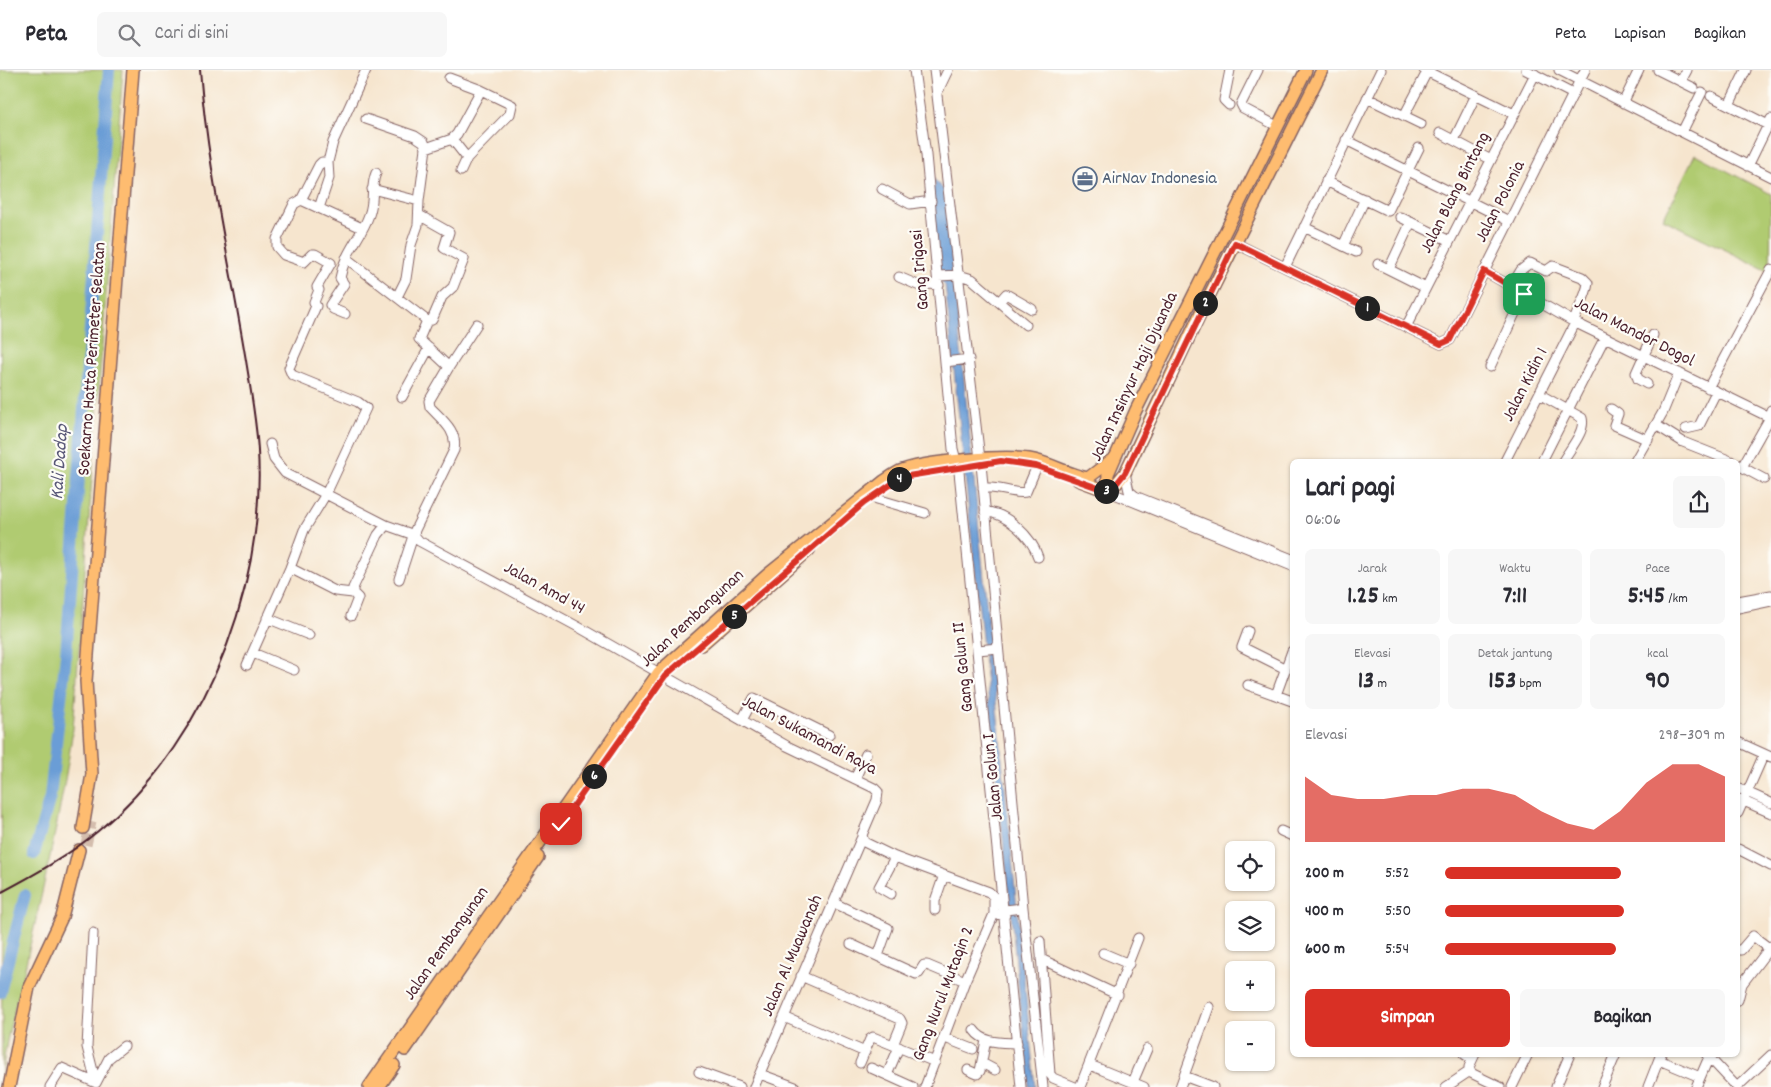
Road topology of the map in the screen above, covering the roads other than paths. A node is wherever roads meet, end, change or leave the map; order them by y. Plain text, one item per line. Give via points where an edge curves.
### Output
1 (133, 70) edge
2 (366, 70) edge
3 (914, 70) edge
4 (934, 70) edge
5 (948, 70) edge
6 (1230, 70) edge
7 (1258, 70) edge
8 (1306, 70) edge
9 (1322, 70) edge
10 (1381, 70) edge
11 (1559, 70) edge
12 (1586, 70) edge
13 (1639, 70) edge
14 (1658, 70) edge
15 (1687, 70) edge
16 (1746, 70) edge
17 (1425, 71) edge
18 (1531, 72) edge
19 (449, 78) dead end
20 (1580, 81) junction
21 (1681, 81) junction
22 (481, 90) junction
23 (938, 91) junction
24 (1702, 92) junction
25 (1574, 94) junction
26 (1476, 95) junction
27 (1367, 98) junction
28 (1623, 102) junction
29 (1230, 105) dead end
30 (1729, 105) junction
31 (1514, 114) junction
32 (1404, 116) junction
33 (366, 119) dead end
34 (1770, 122) edge
35 (1420, 124) dead end
36 (1275, 131) junction
37 (1682, 132) junction
38 (1440, 133) dead end
39 (452, 139) junction
40 (1346, 140) junction
41 (1454, 140) junction
42 (1285, 142) junction
43 (426, 148) junction
44 (1419, 148) dead end
45 (1265, 151) junction
46 (1277, 157) junction
47 (467, 158) junction
48 (1491, 160) junction
49 (328, 162) junction
50 (1748, 166) junction
51 (461, 171) dead end
52 (1408, 171) junction
53 (376, 173) dead end
54 (1771, 177) edge
55 (1326, 181) junction
56 (372, 189) junction
57 (882, 189) dead end
58 (1365, 199) junction
59 (301, 200) junction
60 (931, 200) junction
61 (419, 201) junction
62 (1470, 201) junction
63 (318, 208) junction
64 (419, 215) junction
65 (1400, 217) dead end
66 (1509, 221) junction
67 (1411, 222) junction
68 (1304, 227) junction
69 (362, 228) junction
70 (1450, 241) junction
71 (1235, 243) junction
72 (1343, 246) junction
73 (1356, 252) dead end
74 (346, 258) junction
75 (1378, 264) dead end
76 (1284, 267) junction
77 (1389, 269) junction
78 (1771, 270) edge
79 (1484, 271) junction
80 (899, 276) dead end
81 (947, 277) junction
82 (1511, 287) junction
83 (1426, 288) junction
84 (1524, 294) junction
85 (397, 297) junction
86 (1000, 302) junction
87 (1032, 309) dead end
88 (345, 314) dead end
89 (426, 321) junction
90 (1574, 322) junction
91 (477, 324) dead end
92 (1026, 325) dead end
93 (1406, 327) junction
94 (1654, 335) dead end
95 (1605, 338) junction
96 (429, 348) junction
97 (1643, 356) junction
98 (966, 360) junction
99 (949, 361) junction
100 (449, 367) junction
101 (1490, 367) dead end
102 (1679, 373) junction
103 (1148, 383) junction
104 (1647, 384) dead end
105 (1712, 390) junction
106 (1163, 391) junction
107 (1539, 394) junction
108 (402, 397) dead end
109 (1611, 409) dead end
110 (1568, 411) junction
111 (1770, 415) edge
112 (1656, 425) junction
113 (1686, 429) dead end
114 (1648, 440) junction
115 (270, 444) dead end
116 (1113, 459) junction
117 (1506, 459) edge
118 (1543, 459) edge
119 (1564, 459) edge
120 (1636, 459) edge
121 (1726, 459) edge
122 (979, 462) junction
123 (957, 465) junction
124 (1036, 466) junction
125 (1740, 466) edge
126 (1125, 473) junction
127 (1764, 479) dead end
128 (983, 488) junction
129 (1107, 491) junction
130 (326, 494) junction
131 (874, 495) junction
132 (985, 512) junction
133 (926, 513) dead end
134 (386, 525) junction
135 (414, 535) junction
136 (1038, 558) dead end
137 (1290, 558) edge
138 (1290, 565) edge
139 (290, 568) junction
140 (399, 579) dead end
141 (354, 593) junction
142 (1771, 595) edge
143 (1740, 601) edge
144 (1771, 601) edge
145 (1740, 608) edge
146 (351, 616) dead end
147 (267, 618) junction
148 (1248, 631) dead end
149 (309, 635) dead end
150 (996, 648) junction
151 (980, 650) junction
152 (253, 653) junction
153 (1290, 657) edge
154 (247, 665) dead end
155 (1286, 669) junction
156 (294, 670) dead end
157 (662, 674) junction
158 (1248, 685) dead end
159 (1276, 695) junction
160 (1290, 700) edge
161 (742, 720) junction
162 (829, 735) dead end
163 (1740, 743) edge
164 (866, 754) dead end
165 (1768, 756) edge
166 (855, 779) junction
167 (1741, 795) edge
168 (1771, 803) edge
169 (1771, 813) edge
170 (87, 825) tunnel mouth
171 (1281, 831) dead end
172 (1290, 835) edge
173 (861, 839) junction
174 (83, 847) tunnel mouth
175 (1740, 850) edge
176 (895, 857) junction
177 (1771, 866) edge
178 (944, 875) junction
179 (1003, 892) junction
180 (891, 894) dead end
181 (994, 897) junction
182 (834, 903) junction
183 (1022, 908) junction
184 (935, 910) dead end
185 (1006, 912) junction
186 (994, 914) junction
187 (93, 933) dead end
188 (1138, 938) dead end
189 (1040, 941) dead end
190 (851, 944) dead end
191 (1770, 947) edge
192 (1740, 950) edge
193 (1103, 953) dead end
194 (878, 956) junction
195 (1041, 959) junction
196 (1128, 964) junction
197 (801, 976) junction
198 (965, 981) junction
199 (1740, 985) edge
200 (1118, 995) junction
201 (1209, 1008) dead end
202 (784, 1017) junction
203 (974, 1030) dead end
204 (945, 1038) junction
205 (986, 1040) junction
206 (1017, 1043) junction
207 (124, 1046) dead end
208 (896, 1046) junction
209 (973, 1048) dead end
210 (1147, 1049) dead end
211 (865, 1052) junction
212 (1771, 1055) edge
213 (1474, 1057) edge
214 (1527, 1057) edge
215 (1569, 1057) edge
216 (1615, 1057) edge
217 (1660, 1057) edge
218 (1707, 1057) edge
219 (1708, 1057) edge
220 (935, 1062) junction
221 (860, 1063) dead end
222 (982, 1064) junction
223 (1090, 1065) junction
224 (871, 1068) dead end
225 (968, 1070) dead end
226 (995, 1070) dead end
227 (1470, 1071) junction
228 (699, 1072) dead end
229 (760, 1074) junction
230 (887, 1075) junction
231 (1184, 1076) junction
232 (1700, 1077) junction
233 (1133, 1082) junction
234 (96, 1083) junction
235 (9, 1087) edge
236 (50, 1087) edge
237 (369, 1087) edge
238 (379, 1087) edge
239 (740, 1087) edge
240 (754, 1087) edge
241 (795, 1087) edge
242 (913, 1087) edge
243 (926, 1087) edge
244 (1022, 1087) edge
245 (1043, 1087) edge
246 (1075, 1087) edge
247 (1080, 1087) edge
248 (1144, 1087) edge
249 (1180, 1087) edge
250 (1213, 1087) edge
251 (1446, 1087) edge
252 (1500, 1087) edge
253 (1512, 1087) edge
254 (1556, 1087) edge
255 (1602, 1087) edge
256 (1648, 1087) edge
257 (1696, 1087) edge
258 (1737, 1087) edge

1 - 170 main road, Soekarno Hatta Perimeter Selatan via 88,651 99,748 97,790
2 - 49 street via 333,142
3 - 60 street, Gang Irigasi
4 - 23 street
5 - 23 street
6 - 29 street via 1224,100
7 - 36 street via 1241,104
8 - 36 main road, Jalan Insinyur Haji Djuanda
9 - 42 main road, Jalan Insinyur Haji Djuanda
10 - 27 street
11 - 20 street
12 - 20 street, Jalan Polonia
13 - 28 street
14 - 21 street
15 - 21 street
16 - 30 street
17 - 26 street
17 - 32 street
18 - 25 street
18 - 31 street, Jalan Blang Bintang
19 - 22 street
20 - 25 street, Jalan Polonia
20 - 28 street
21 - 24 street
22 - 39 street via 466,121
22 - 47 street via 509,103 512,110
23 - 81 street
24 - 30 street
24 - 37 street
25 - 66 street, Jalan Polonia
26 - 31 street
26 - 41 street
27 - 32 street
27 - 40 street
28 - 37 street
30 - 34 street
31 - 48 street, Jalan Blang Bintang
32 - 35 street
33 - 43 street via 415,136 424,142
34 - 50 street
36 - 42 main road
36 - 45 main road, Jalan Insinyur Haji Djuanda
37 - 50 street
38 - 41 street
39 - 43 street
39 - 47 street
40 - 52 street
40 - 55 street
41 - 48 street
42 - 46 main road, Jalan Insinyur Haji Djuanda
43 - 61 street
44 - 52 street
45 - 46 main road
45 - 103 main road, Jalan Insinyur Haji Djuanda
46 - 71 main road, Jalan Insinyur Haji Djuanda
47 - 51 street
48 - 62 street, Jalan Blang Bintang
49 - 59 street via 320,163
49 - 63 street via 328,178
50 - 54 street
52 - 58 street via 1388,211
52 - 62 street
53 - 56 street
55 - 58 street
55 - 68 street
56 - 61 street
56 - 69 street via 374,200
57 - 60 street via 910,204
58 - 72 street
59 - 63 street
59 - 130 street via 294,204 277,239 277,247 284,255 300,261 304,262 312,254 331,264 316,287 319,290 313,317 290,372 366,408
60 - 81 street, Gang Irigasi
61 - 64 street
62 - 66 street
62 - 70 street, Jalan Blang Bintang
63 - 69 street
64 - 85 street via 406,279
64 - 89 street via 449,232 444,248 464,258 453,287 442,297 432,320
65 - 67 street
66 - 79 street, Jalan Polonia
67 - 70 street
67 - 77 street
68 - 72 street
68 - 76 street
69 - 74 street
70 - 83 street, Jalan Blang Bintang
71 - 76 street
71 - 106 main road, Jalan Insinyur Haji Djuanda
72 - 73 street
74 - 85 street
74 - 88 street via 340,278 344,284 330,305
75 - 77 street
76 - 93 street
77 - 83 street
78 - 105 street
79 - 82 street, Jalan Mandor Dogol
79 - 93 street, Jalan Polonia via 1450,340 1441,344
80 - 81 street via 922,287
81 - 86 street via 972,279
81 - 98 street, Jalan Golun I
81 - 99 street, Gang Irigasi
82 - 84 street, Jalan Mandor Dogol
82 - 90 street, Jalan Kidin 1 via 1521,270 1530,263 1546,271 1553,266 1582,277 1588,283
83 - 93 street, Jalan Blang Bintang
84 - 90 street, Jalan Mandor Dogol
84 - 101 street
85 - 89 street
86 - 87 street via 1006,294
86 - 92 street
89 - 96 street via 419,339
90 - 95 street, Jalan Mandor Dogol
90 - 107 street, Jalan Kidin 1
91 - 100 street
94 - 97 street
95 - 97 street, Jalan Mandor Dogol
95 - 110 street
96 - 100 street
96 - 108 street
97 - 102 street, Jalan Mandor Dogol
97 - 104 street via 1636,373 1638,380
98 - 99 street
98 - 122 street, Jalan Golun I
99 - 123 street, Gang Irigasi
100 - 135 street via 429,401 430,407 455,434 454,450
102 - 105 street, Jalan Mandor Dogol
102 - 112 street
103 - 106 main road via 1155,383
103 - 116 main road, Jalan Insinyur Haji Djuanda
105 - 111 street, Jalan Mandor Dogol
105 - 113 street via 1699,426
106 - 126 main road, Jalan Insinyur Haji Djuanda
107 - 110 street
107 - 117 street, Jalan Kidin 1
109 - 114 street via 1618,414 1614,425
110 - 118 street
110 - 119 street via 1582,418 1584,424
111 - 125 street
112 - 114 street
112 - 121 street via 1683,442
114 - 120 street
115 - 130 street, Jalan Amd 44 via 274,459 285,473
116 - 122 main road, Jalan Pembangunan via 1088,478 1032,459 1013,457
116 - 129 main road, Jalan Insinyur Haji Djuanda
122 - 123 main road, Jalan Pembangunan
122 - 124 main road, Jalan Pembangunan via 1016,462
122 - 128 street, Jalan Golun I
123 - 131 main road, Jalan Pembangunan via 902,477
123 - 151 street, Gang Golun II
123 - 157 main road, Jalan Pembangunan via 910,468 884,481 766,575
124 - 128 street via 1026,492
124 - 129 main road, Jalan Pembangunan
125 - 127 street
126 - 129 main road, Jalan Insinyur Haji Djuanda
126 - 137 street via 1129,491 1135,496
128 - 132 street, Jalan Golun I
129 - 138 street
130 - 134 street, Jalan Amd 44
130 - 139 street via 304,530
131 - 133 street via 877,499
131 - 157 main road, Jalan Pembangunan
132 - 136 street via 995,512 1024,533
132 - 150 street, Jalan Golun I
134 - 135 street, Jalan Amd 44
134 - 141 street via 353,588
135 - 140 street
135 - 157 street, Jalan Amd 44 via 419,542
139 - 141 street via 336,591
139 - 147 street
141 - 146 street via 358,598
142 - 143 street
144 - 145 street
147 - 149 street
147 - 152 street
148 - 155 street via 1242,648
150 - 151 street
150 - 183 street, Jalan Golun I
151 - 179 street, Gang Golun II
152 - 154 street
152 - 156 street
153 - 155 street
155 - 159 street
157 - 161 street, Jalan Sukamandi Raya
157 - 237 main road, Jalan Pembangunan
157 - 238 main road, Jalan Pembangunan
158 - 159 street
159 - 160 street
161 - 162 street via 754,698
161 - 166 street, Jalan Sukamandi Raya
163 - 165 street
164 - 166 street
165 - 167 street
166 - 173 street, Jalan Sukamandi Raya via 878,792
167 - 168 street
167 - 169 street
171 - 172 street
173 - 176 street
173 - 182 street, Jalan Al Muawanah
174 - 235 main road via 62,917 34,974
175 - 177 street
176 - 178 street
176 - 180 street via 879,887
178 - 181 street via 990,892
178 - 184 street via 934,901
179 - 181 street
179 - 185 street, Gang Golun II
181 - 186 street
182 - 194 street via 888,928
182 - 197 street, Jalan Al Muawanah
183 - 185 street
183 - 245 street, Jalan Golun I
185 - 186 street
185 - 206 street, Gang Golun II
186 - 198 street, Gang Nurul Mutaqin 2
187 - 234 street via 87,1046
188 - 196 street
189 - 195 street
190 - 194 street
191 - 192 street via 1753,936
191 - 199 street
193 - 196 street
194 - 198 street via 916,974 927,965
195 - 200 street
195 - 246 street via 1050,1074
196 - 200 street
197 - 202 street, Jalan Al Muawanah
197 - 208 street via 900,1019 902,1023
198 - 204 street, Gang Nurul Mutaqin 2
200 - 223 street
201 - 231 street
202 - 211 street
202 - 229 street, Jalan Al Muawanah
203 - 205 street
204 - 209 street
204 - 220 street, Gang Nurul Mutaqin 2
205 - 206 street
205 - 222 street
206 - 244 street, Gang Golun II
207 - 234 street via 108,1058
208 - 211 street via 872,1038
208 - 220 street
208 - 230 street
210 - 233 street
211 - 221 street
212 - 258 street
213 - 227 street
214 - 253 street
215 - 254 street
216 - 255 street
217 - 232 street
217 - 256 street
218 - 232 street
219 - 258 street
220 - 243 street, Gang Nurul Mutaqin 2
222 - 225 street via 977,1074
222 - 226 street
223 - 233 street
223 - 247 street
224 - 230 street
227 - 251 street
227 - 252 street
228 - 239 street
229 - 240 street, Jalan Al Muawanah
229 - 241 street
230 - 242 street
231 - 249 street
231 - 250 street
232 - 257 street
233 - 248 street
234 - 236 street via 62,1068

